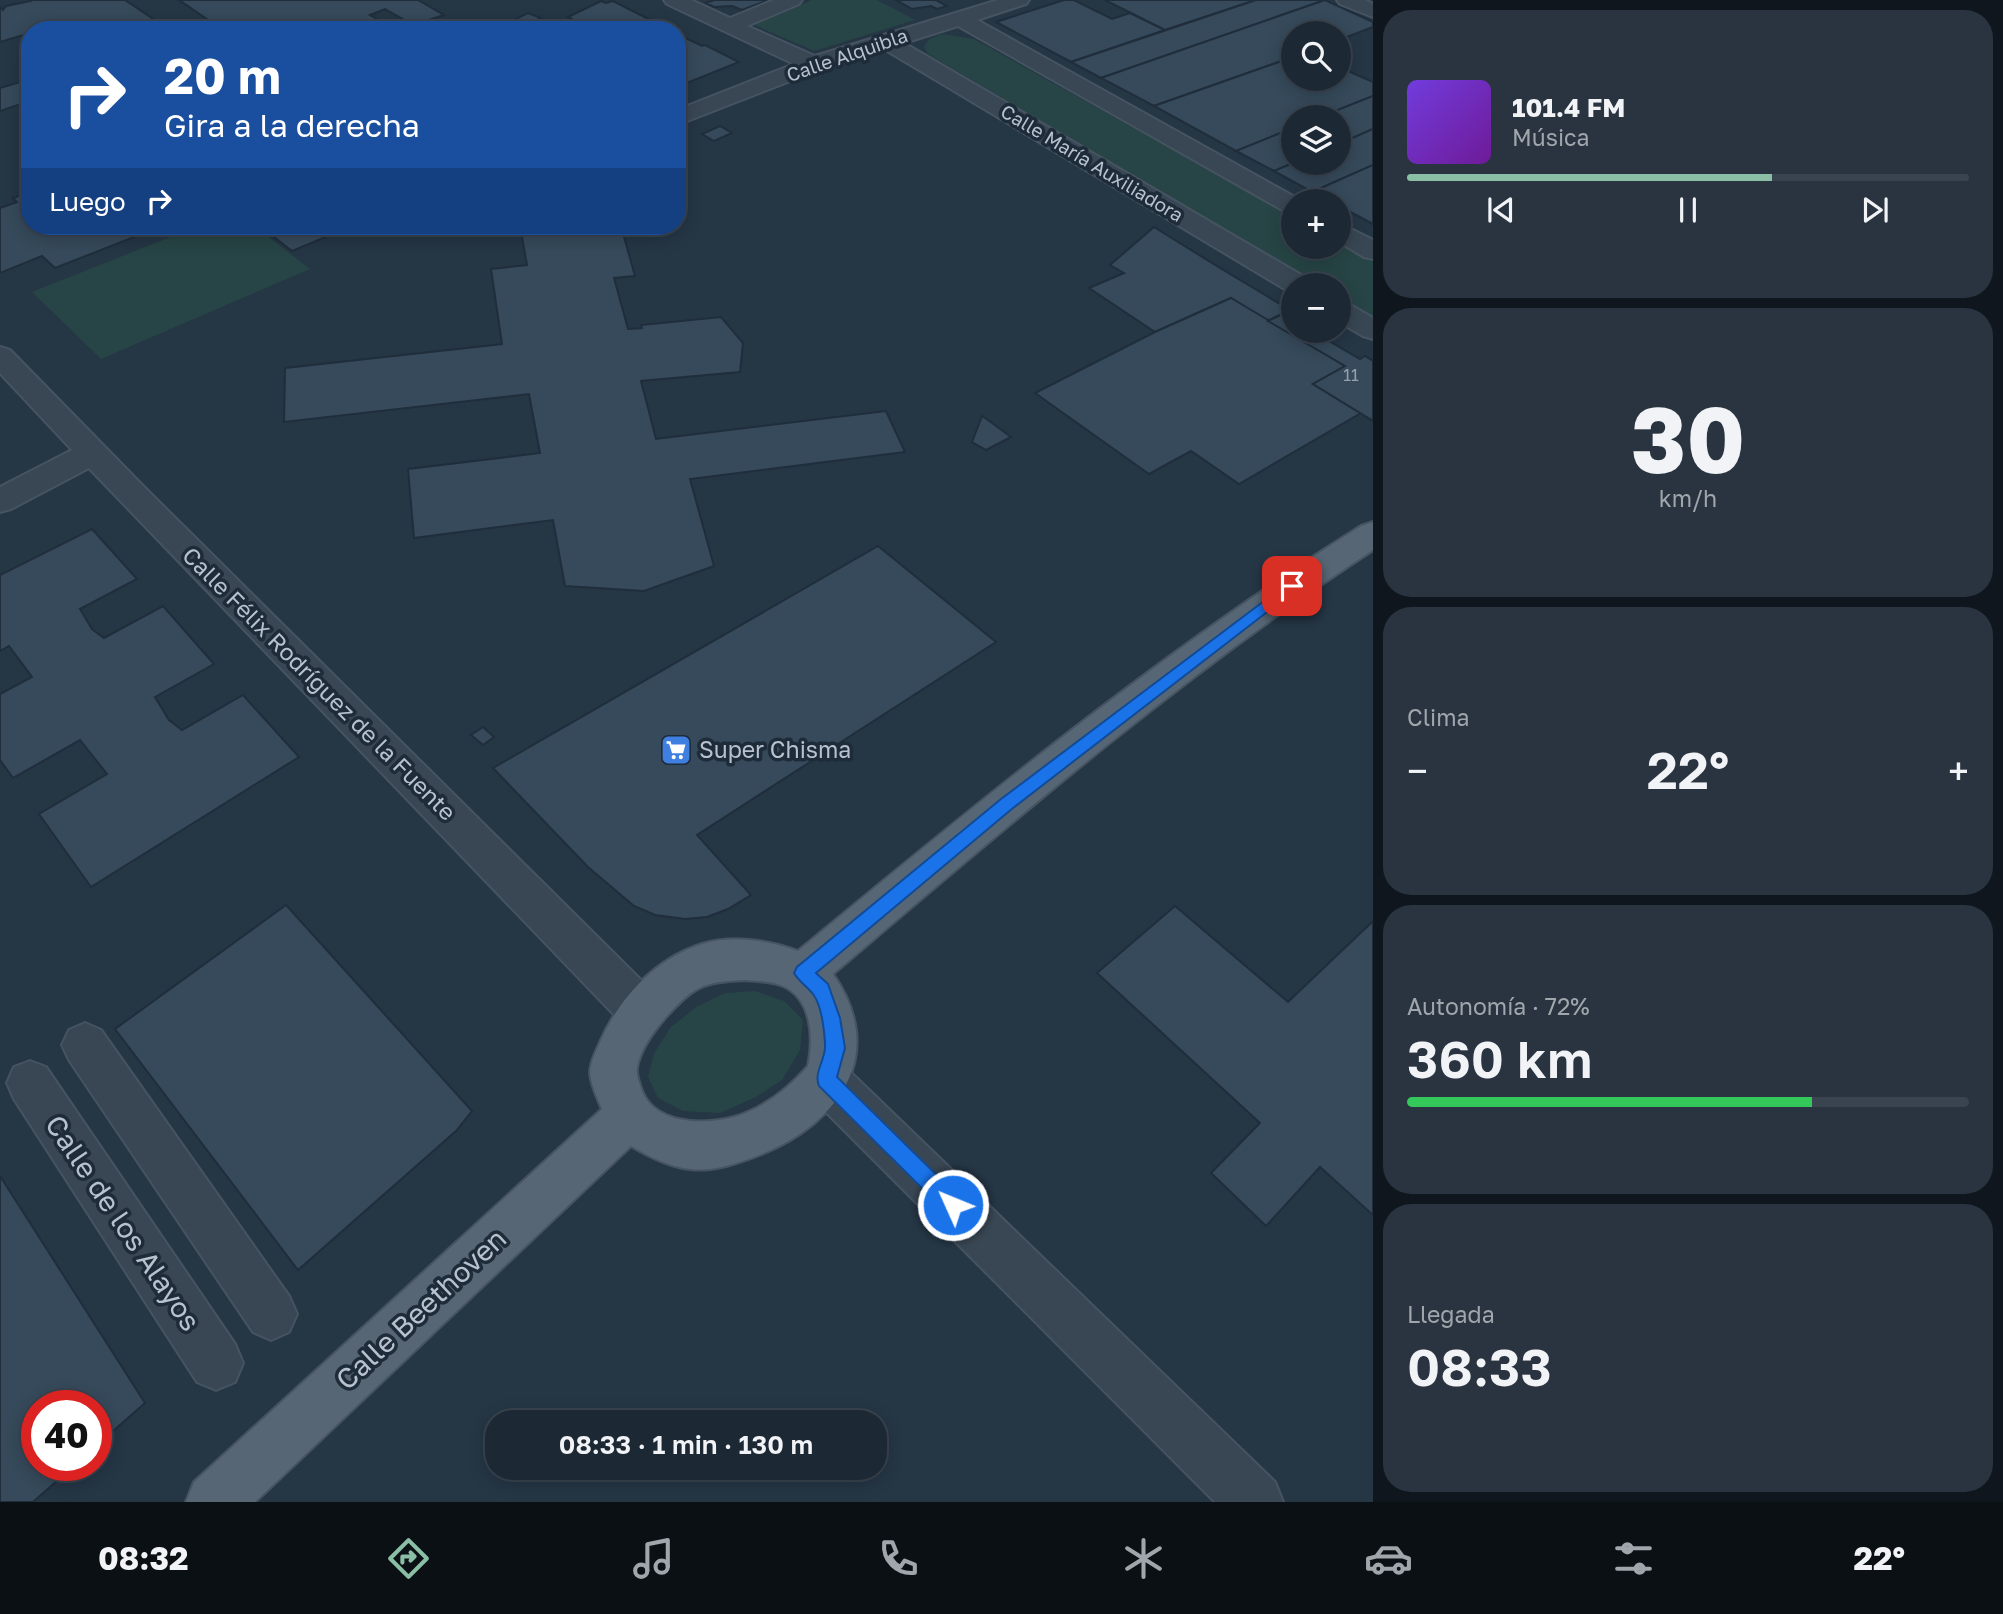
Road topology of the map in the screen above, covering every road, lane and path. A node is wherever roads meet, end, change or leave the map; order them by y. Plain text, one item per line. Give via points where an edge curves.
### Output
1 (674, 0) edge
2 (792, 0) edge
3 (1020, 0) edge
4 (1347, 0) edge
5 (1373, 12) edge
6 (960, 19) junction
7 (728, 26) junction
8 (886, 41) junction
9 (813, 64) junction
10 (686, 114) edge
11 (1281, 199) edge
12 (1351, 238) edge
13 (1373, 251) edge
14 (1281, 275) edge
15 (1351, 317) edge
16 (1373, 330) edge
17 (0, 356) edge
18 (92, 453) junction
19 (0, 501) edge
20 (1373, 534) edge
21 (803, 973) junction
22 (640, 1011) junction
23 (85, 1045) dead end
24 (826, 1080) junction
25 (30, 1083) dead end
26 (628, 1116) junction
27 (271, 1314) dead end
28 (216, 1363) dead end
29 (214, 1502) edge
30 (1255, 1502) edge

1 - 7 street
2 - 7 street
3 - 6 street, Calle Alquibla
4 - 5 street
6 - 8 street, Calle Alquibla
6 - 11 street
7 - 9 street
8 - 9 street, Calle Alquibla
8 - 14 street, Calle María Auxiliadora
9 - 10 street, Calle Alquibla
12 - 13 street
15 - 16 street
17 - 18 street, Calle Félix Rodríguez de la Fuente
18 - 19 street
18 - 22 street, Calle Félix Rodríguez de la Fuente
20 - 21 main road via 1292,586 1092,737
21 - 22 main road via 774,961 701,964
21 - 24 main road via 822,990 831,1018 836,1048
22 - 26 main road via 612,1073
23 - 27 street
24 - 26 main road via 779,1123 703,1147 670,1142
24 - 30 street
25 - 28 street, Calle de los Alayos
26 - 29 main road, Calle Beethoven

